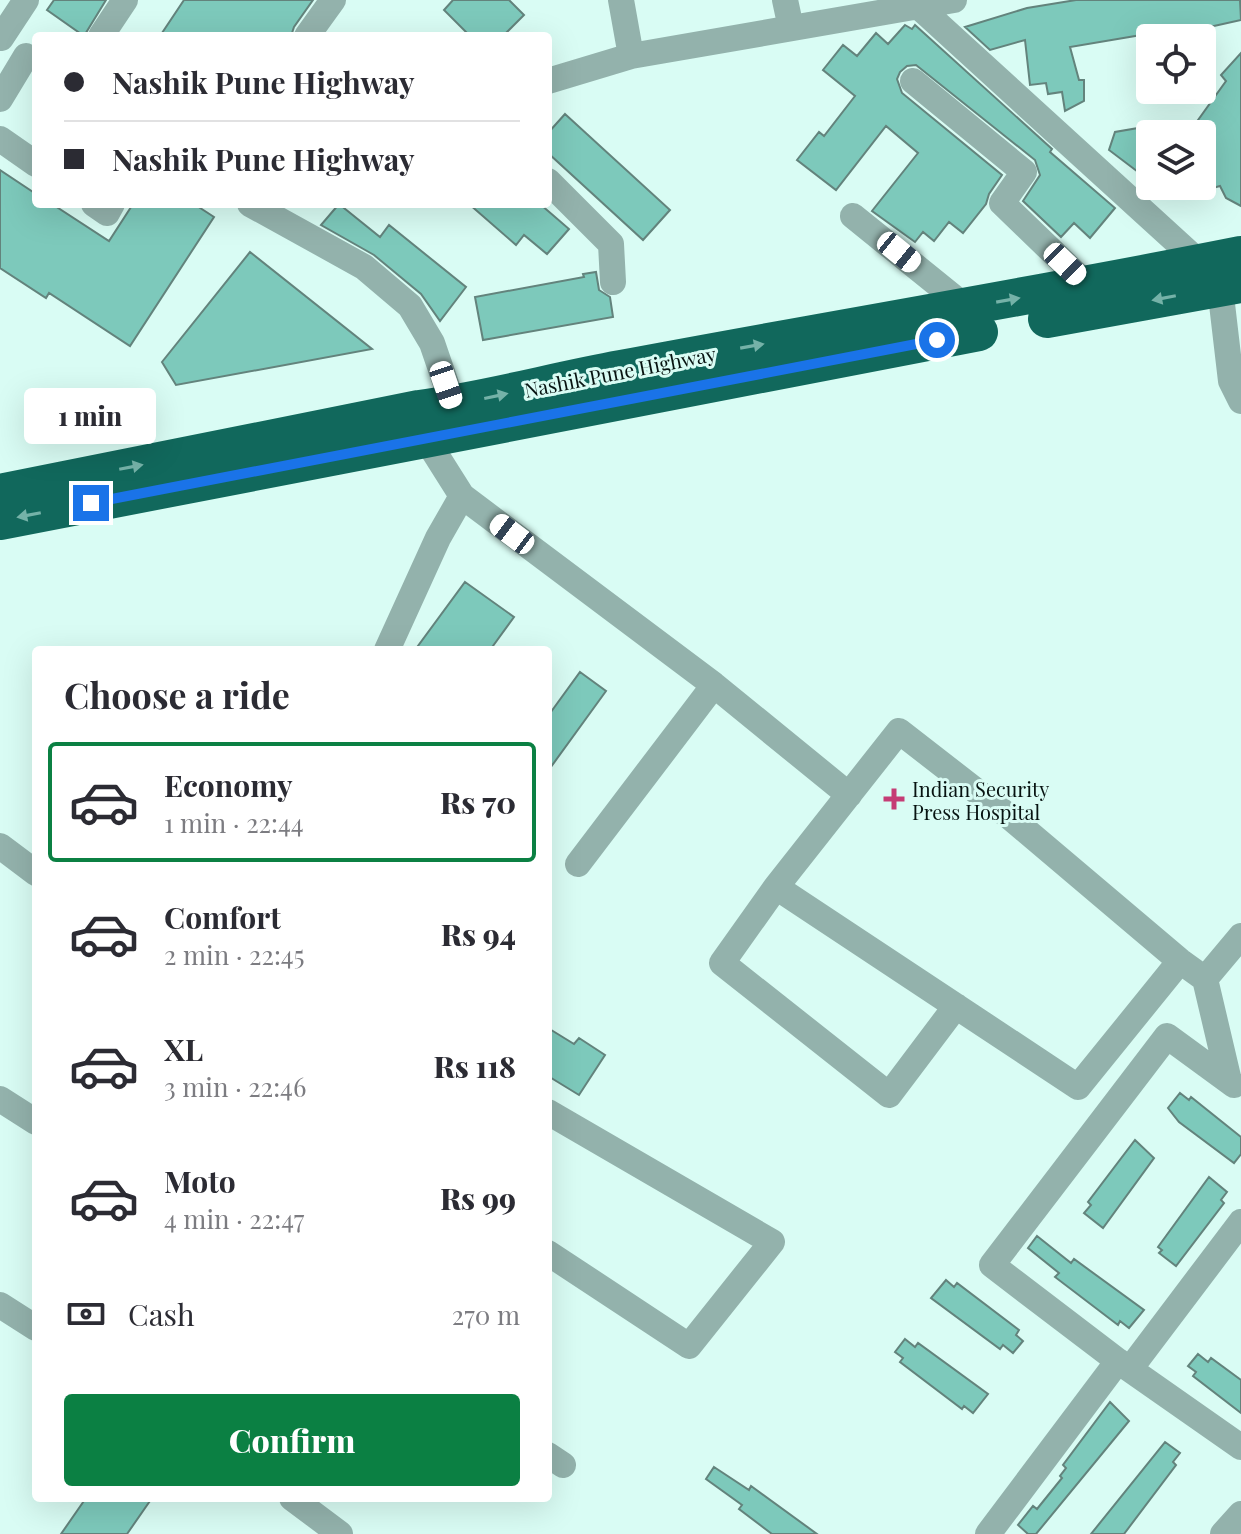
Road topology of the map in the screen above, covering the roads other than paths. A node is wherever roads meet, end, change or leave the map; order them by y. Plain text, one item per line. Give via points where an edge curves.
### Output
1 (26, 0) edge
2 (125, 0) edge
3 (333, 0) edge
4 (621, 0) edge
5 (785, 0) edge
6 (954, 0) edge
7 (914, 5) edge
8 (791, 28) junction
9 (104, 32) edge
10 (310, 32) edge
11 (0, 38) edge
12 (631, 56) junction
13 (31, 60) edge
14 (552, 80) edge
15 (913, 81) dead end
16 (0, 99) edge
17 (0, 139) edge
18 (32, 161) edge
19 (552, 185) edge
20 (257, 208) edge
21 (853, 216) dead end
22 (1241, 255) edge
23 (1220, 278) edge
24 (613, 282) dead end
25 (1087, 285) junction
26 (967, 308) junction
27 (1241, 401) edge
28 (440, 430) junction
29 (0, 493) edge
30 (462, 496) junction
31 (0, 521) edge
32 (389, 646) edge
33 (714, 685) junction
34 (849, 795) junction
35 (0, 846) edge
36 (578, 864) dead end
37 (32, 870) edge
38 (776, 887) junction
39 (1241, 936) edge
40 (1193, 970) junction
41 (956, 1006) junction
42 (1235, 1086) edge
43 (0, 1099) edge
44 (552, 1114) edge
45 (32, 1119) edge
46 (1241, 1222) edge
47 (1233, 1250) edge
48 (552, 1256) edge
49 (0, 1305) edge
50 (32, 1325) edge
51 (1124, 1365) junction
52 (1241, 1447) edge
53 (297, 1502) edge
54 (1241, 1514) edge
55 (340, 1534) edge
56 (988, 1534) edge
57 (1223, 1534) edge

1 - 11 street
2 - 9 street
3 - 10 street
4 - 12 street
5 - 8 street
6 - 7 street
7 - 8 street
7 - 23 street
8 - 12 street
11 - 13 street
12 - 14 street
13 - 16 street
15 - 25 street via 1024,172 1002,203
17 - 18 street
19 - 24 street via 611,244
20 - 28 street via 364,267 410,306 432,343
21 - 26 street
22 - 23 highway, Nashik Pune Highway
23 - 25 highway, Nashik Pune Highway
23 - 27 street via 1231,381
23 -> 28 highway, Nashik Pune Highway
26 -> 25 highway, Nashik Pune Highway
28 -> 26 highway, Nashik Pune Highway via 618,369
29 -> 28 highway, Nashik Pune Highway
28 - 30 street
28 -> 31 highway, Nashik Pune Highway
30 - 32 street
30 - 33 street
33 - 34 street
33 - 36 street
34 - 38 street
34 - 40 street via 899,731
35 - 37 street
38 - 41 street
38 - 41 street via 722,963 889,1095
39 - 40 street
40 - 41 street via 1078,1087
40 - 42 street
42 - 51 street via 1167,1036 992,1265
43 - 45 street
44 - 48 street via 772,1242 689,1346
46 - 47 street
47 - 51 street
49 - 50 street
51 - 52 street
51 - 56 street
53 - 55 street
54 - 57 street

